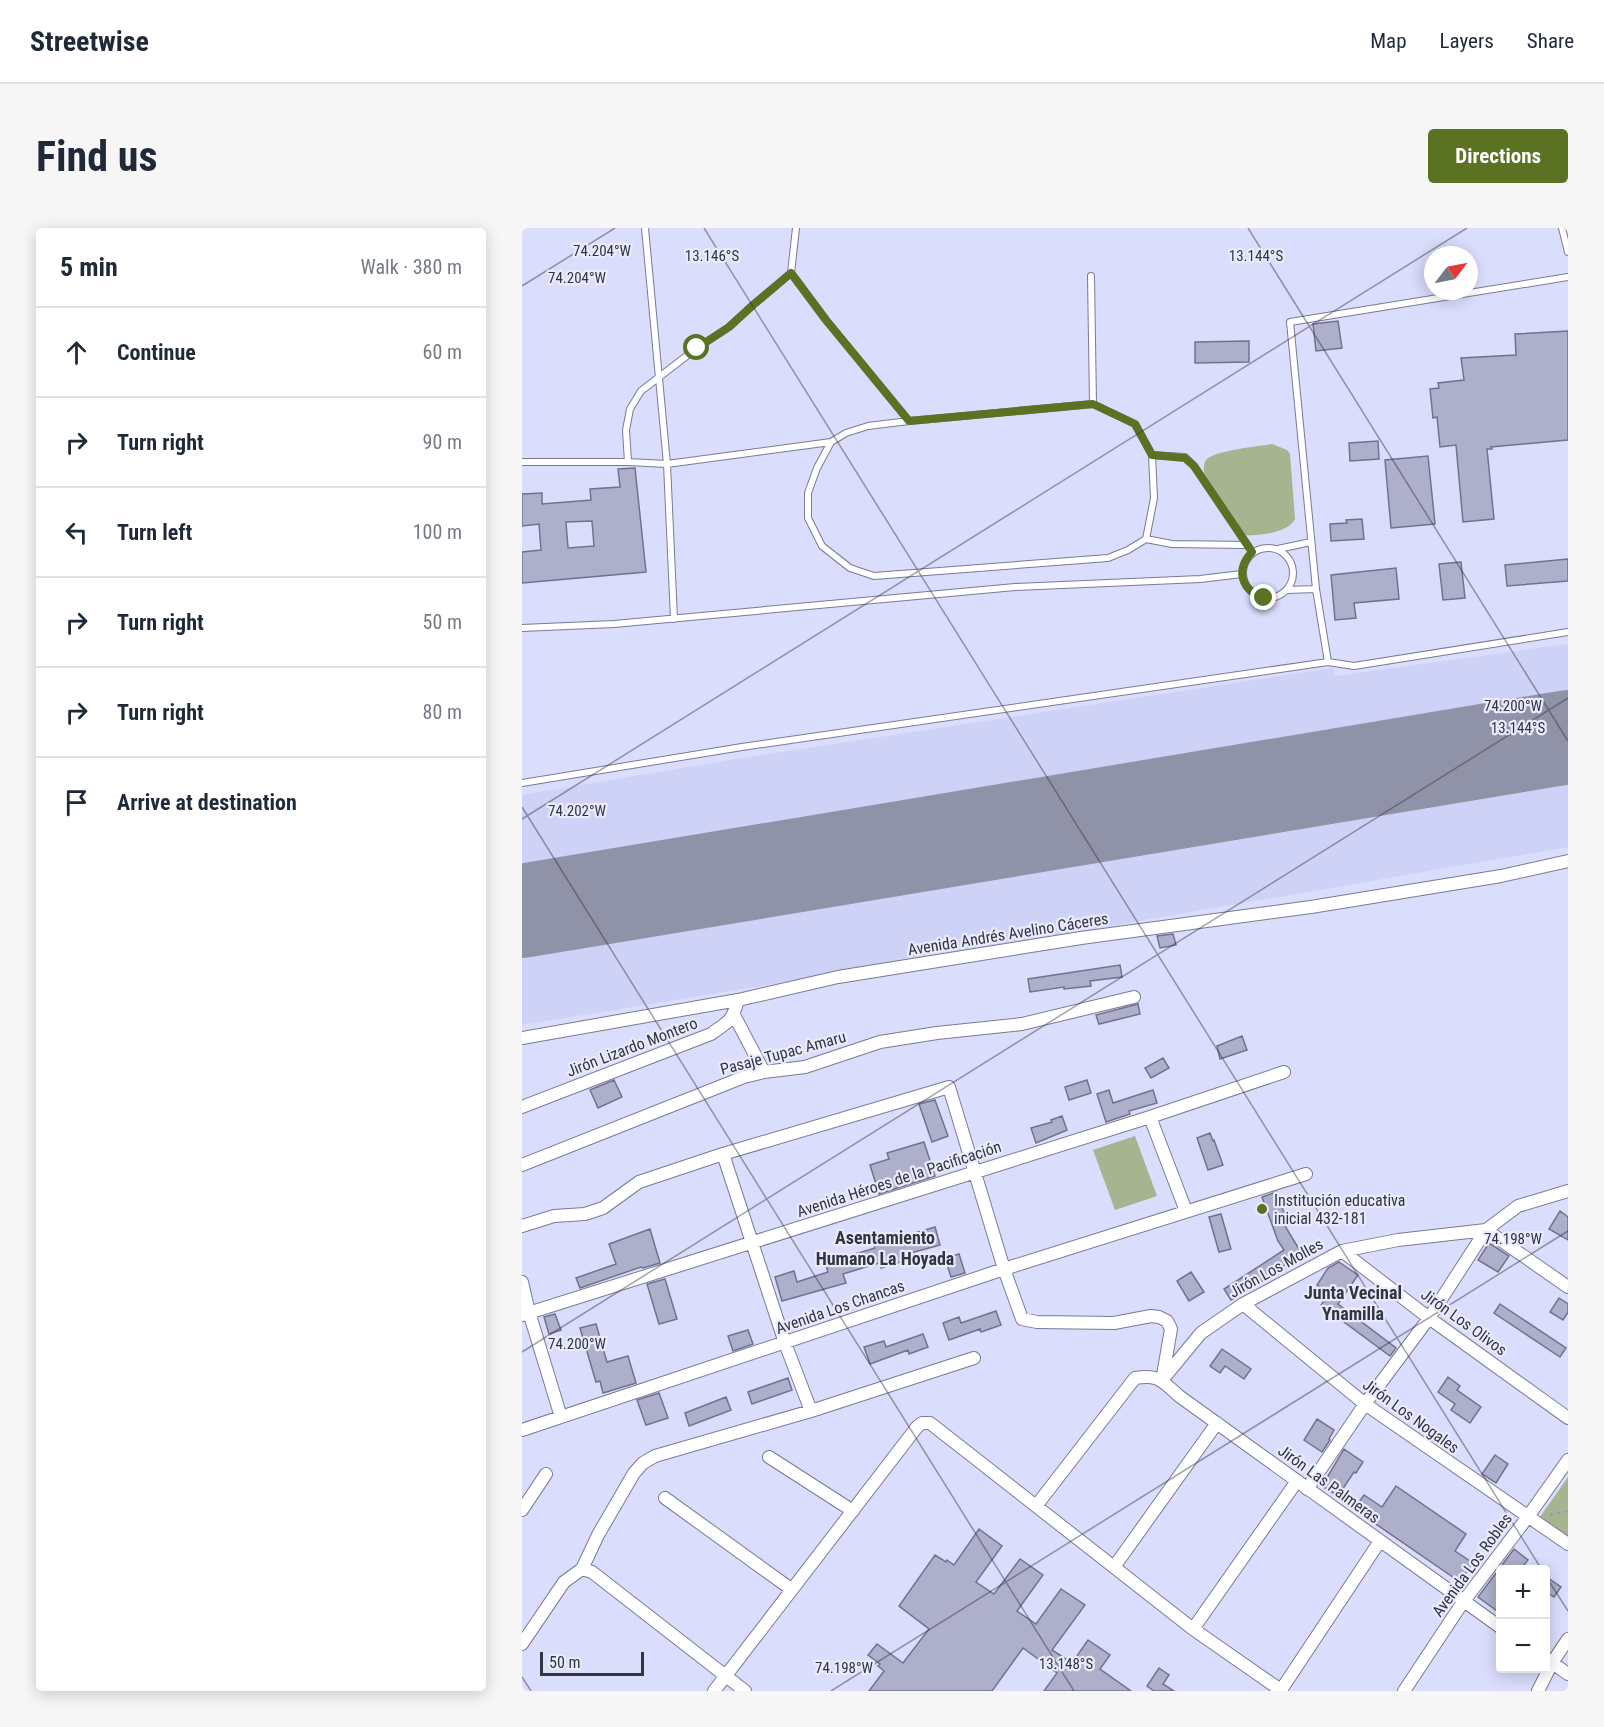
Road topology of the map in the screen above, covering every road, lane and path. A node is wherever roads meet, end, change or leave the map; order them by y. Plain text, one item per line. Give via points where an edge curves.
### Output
1 (645, 228) edge
2 (796, 228) edge
3 (1562, 228) edge
4 (1568, 252) edge
5 (791, 273) junction
6 (1091, 276) dead end
7 (1568, 277) edge
8 (658, 378) junction
9 (1093, 404) junction
10 (909, 421) junction
11 (831, 442) junction
12 (1152, 455) junction
13 (522, 462) edge
14 (628, 462) junction
15 (666, 464) junction
16 (1146, 539) junction
17 (1311, 542) junction
18 (1247, 545) junction
19 (1277, 549) junction
20 (1252, 552) junction
21 (1242, 574) junction
22 (1316, 589) junction
23 (1287, 590) junction
24 (674, 619) junction
25 (522, 628) edge
26 (1568, 632) edge
27 (1328, 662) junction
28 (522, 783) edge
29 (1568, 861) edge
30 (1134, 997) dead end
31 (738, 1000) junction
32 (734, 1015) junction
33 (522, 1038) edge
34 (764, 1072) junction
35 (1284, 1072) dead end
36 (522, 1107) edge
37 (1150, 1117) junction
38 (723, 1154) junction
39 (522, 1165) edge
40 (975, 1172) junction
41 (1306, 1174) dead end
42 (1568, 1191) edge
43 (1186, 1211) junction
44 (522, 1226) edge
45 (1486, 1230) junction
46 (753, 1242) junction
47 (1342, 1251) junction
48 (1004, 1269) junction
49 (522, 1282) edge
50 (1568, 1287) edge
51 (1243, 1304) junction
52 (526, 1314) edge
53 (1430, 1318) junction
54 (785, 1343) junction
55 (974, 1358) dead end
56 (1162, 1381) junction
57 (1365, 1404) junction
58 (811, 1411) junction
59 (561, 1417) junction
60 (1568, 1418) edge
61 (1218, 1423) junction
62 (522, 1430) edge
63 (769, 1457) dead end
64 (1568, 1460) edge
65 (546, 1474) dead end
66 (1302, 1485) junction
67 (665, 1498) dead end
68 (1036, 1506) junction
69 (522, 1510) edge
70 (853, 1511) junction
71 (1568, 1511) edge
72 (1550, 1515) dead end
73 (1527, 1518) junction
74 (1380, 1542) junction
75 (1568, 1544) edge
76 (1114, 1567) junction
77 (582, 1569) junction
78 (791, 1589) junction
79 (1463, 1602) junction
80 (1496, 1624) edge
81 (1193, 1629) junction
82 (1568, 1639) edge
83 (522, 1644) edge
84 (1550, 1659) edge
85 (1550, 1661) edge
86 (1544, 1673) edge
87 (1568, 1674) edge
88 (724, 1676) junction
89 (714, 1691) edge
90 (745, 1691) edge
91 (1281, 1691) edge
92 (1404, 1691) edge
93 (1538, 1691) edge

1 - 8 lane
2 - 5 lane
3 - 4 lane
5 - 8 lane via 729,327
5 - 10 lane
6 - 9 lane
7 - 17 lane via 1290,322
8 - 14 lane via 641,391 630,409 626,430
8 - 15 lane
9 - 10 lane
9 - 12 lane via 1135,424
10 - 11 lane via 868,426
11 - 15 lane
11 - 16 lane via 808,493 808,518 822,546 850,568 874,576 1108,558
12 - 16 lane via 1154,498
12 - 18 lane via 1185,458 1194,466
13 - 14 lane
14 - 15 lane
15 - 24 lane
16 - 18 lane via 1172,544
17 - 19 lane
17 - 22 lane
18 - 20 lane
19 - 20 lane via 1264,547
19 - 23 lane via 1292,567
20 - 21 lane
21 - 23 lane via 1249,590 1264,598
21 - 24 lane via 1015,587
22 - 23 lane
22 - 27 lane
24 - 25 lane
26 - 27 lane via 1354,666
27 - 28 lane
29 - 31 street, Avenida Andrés Avelino Cáceres via 1311,907 1082,938 838,978
30 - 34 street, Pasaje Tupac Amaru via 1022,1024 880,1042 805,1067
31 - 32 street
31 - 33 street, Avenida Andrés Avelino Cáceres
32 - 34 street
32 - 36 street, Jirón Lizardo Montero via 711,1034 695,1041
34 - 39 street, Pasaje Tupac Amaru
35 - 37 street, Avenida Héroes de la Pacificación
37 - 40 street, Avenida Héroes de la Pacificación
37 - 43 street
38 - 40 street via 950,1087
38 - 44 street via 639,1182 603,1208
38 - 46 street
40 - 46 street, Avenida Héroes de la Pacificación
40 - 48 street
41 - 43 street, Avenida Los Chancas
42 - 45 street via 1518,1206
43 - 48 street, Avenida Los Chancas
45 - 47 street, Jirón Los Molles
45 - 50 street
45 - 53 street
46 - 52 street, Avenida Héroes de la Pacificación
46 - 54 street
47 - 51 street, Jirón Los Molles
47 - 53 street, Jirón Los Olivos
48 - 54 street, Avenida Los Chancas
48 - 56 street via 1022,1319 1114,1323 1151,1316 1167,1321 1170,1329
49 - 52 street
51 - 56 street, Jirón Los Molles via 1201,1333
51 - 57 street, Jirón Los Nogales
52 - 59 street
53 - 57 street
53 - 60 street, Jirón Los Olivos
54 - 58 street
54 - 59 street, Avenida Los Chancas
55 - 58 street
56 - 61 street, Jirón Las Palmeras
56 - 68 street via 1149,1376 1135,1378
57 - 66 street
57 - 73 street, Jirón Los Nogales
58 - 77 street via 655,1456 643,1463 598,1535
59 - 62 street, Avenida Los Chancas
61 - 66 street, Jirón Las Palmeras
61 - 76 street
63 - 70 street
64 - 73 street, Avenida Los Robles
65 - 69 street
66 - 74 street, Jirón Las Palmeras
66 - 81 street
67 - 78 street
68 - 70 street via 930,1423 922,1423
68 - 76 street
70 - 78 street
71 - 72 path
73 - 75 street, Jirón Los Nogales
73 - 79 street, Avenida Los Robles
74 - 79 street, Jirón Las Palmeras
74 - 91 street
76 - 81 street
77 - 83 street via 564,1582
77 - 88 street via 592,1572
78 - 88 street
79 - 80 street, Jirón Las Palmeras
79 - 92 street, Avenida Los Robles
81 - 91 street
82 - 84 street
85 - 87 street
86 - 93 street
88 - 89 street
88 - 90 street

